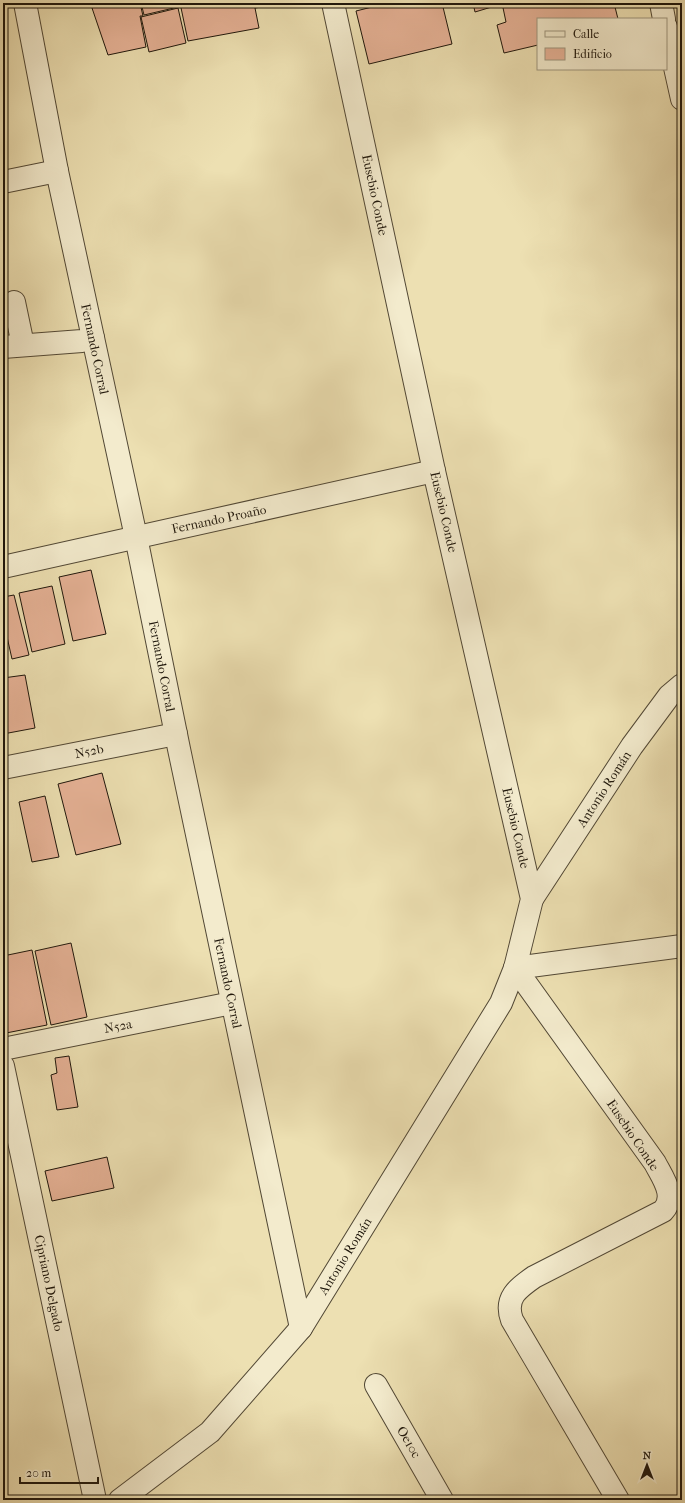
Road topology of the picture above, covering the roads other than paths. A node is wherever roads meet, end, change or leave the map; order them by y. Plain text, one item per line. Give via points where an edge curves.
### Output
1 (25, 3) edge
2 (333, 3) edge
3 (661, 3) edge
4 (664, 18) edge
5 (667, 31) edge
6 (682, 95) edge
7 (57, 171) junction
8 (3, 182) edge
9 (14, 302) dead end
10 (93, 338) junction
11 (13, 346) edge
12 (434, 471) junction
13 (136, 537) junction
14 (3, 567) edge
15 (682, 685) edge
16 (176, 734) junction
17 (3, 768) edge
18 (532, 899) junction
19 (682, 946) edge
20 (515, 968) junction
21 (232, 1003) junction
22 (3, 1049) edge
23 (3, 1066) edge
24 (301, 1328) junction
25 (376, 1385) dead end
26 (94, 1500) edge
27 (120, 1500) edge
28 (442, 1500) edge
29 (618, 1500) edge

1 - 7 street, Fernando Corral
2 - 12 street, Eusebio Conde
3 - 4 street
5 - 6 street
7 - 8 street
7 - 10 street, Fernando Corral
9 - 11 street
10 - 11 street
10 - 13 street, Fernando Corral
12 - 13 street, Fernando Proaño
12 - 18 street, Eusebio Conde
13 - 14 street, Fernando Proaño
13 - 16 street, Fernando Corral
15 - 18 street, Antonio Román via 669,696 632,746
16 - 17 street, N52b
16 - 21 street, Fernando Corral
18 - 20 street, Eusebio Conde
19 - 20 street
20 - 24 street, Antonio Román via 501,1003
20 - 29 street, Eusebio Conde via 655,1163 668,1193 668,1206 663,1211 534,1276 519,1287 510,1299 512,1320
21 - 22 street, N52a
21 - 24 street, Fernando Corral
23 - 26 street, Cipriano Delgado
24 - 27 street, Antonio Román via 210,1432
25 - 28 street, Oe10c

